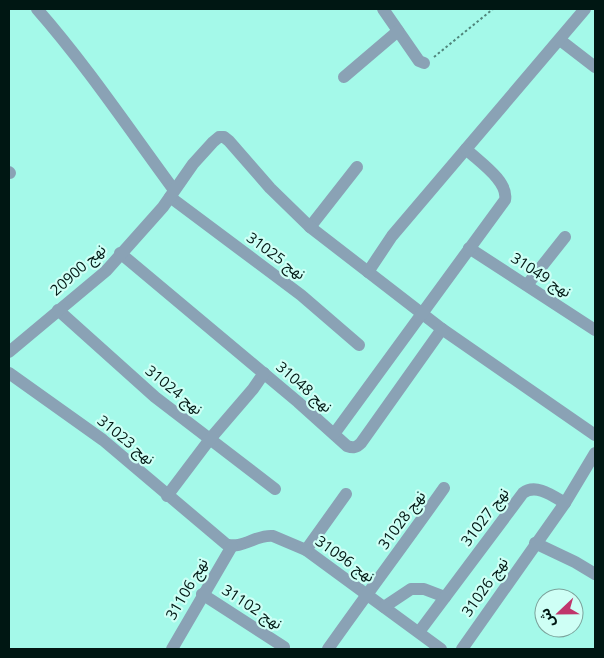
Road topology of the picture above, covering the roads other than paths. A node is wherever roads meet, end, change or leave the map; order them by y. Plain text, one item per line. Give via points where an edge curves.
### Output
1 (37, 9) edge
2 (383, 9) edge
3 (585, 9) edge
4 (398, 31) junction
5 (560, 40) junction
6 (424, 63) road end
7 (595, 67) edge
8 (344, 77) dead end
9 (466, 150) junction
10 (357, 167) dead end
11 (169, 198) junction
12 (310, 227) junction
13 (565, 237) dead end
14 (469, 248) junction
15 (120, 253) junction
16 (368, 272) junction
17 (527, 285) junction
18 (58, 310) junction
19 (422, 315) junction
20 (442, 329) junction
21 (595, 330) edge
22 (359, 345) dead end
23 (9, 352) edge
24 (9, 373) edge
25 (264, 373) junction
26 (334, 434) junction
27 (595, 435) edge
28 (210, 439) junction
29 (595, 453) edge
30 (444, 488) dead end
31 (275, 489) dead end
32 (346, 494) dead end
33 (167, 496) junction
34 (565, 502) junction
35 (535, 543) junction
36 (232, 546) junction
37 (306, 550) junction
38 (595, 574) edge
39 (202, 594) junction
40 (366, 594) junction
41 (445, 597) junction
42 (384, 606) junction
43 (420, 632) junction
44 (284, 647) dead end
45 (172, 649) edge
46 (328, 649) edge
47 (441, 649) edge
48 (462, 649) edge

1 - 11 street, نهج 31025 via 90,75
2 - 4 street
3 - 5 street
4 - 6 street via 419,61
4 - 8 street
5 - 7 street
5 - 9 street
9 - 14 street via 495,176 506,194 505,200
9 - 16 street via 392,236
10 - 12 street
11 - 12 street, نهج 20900 via 193,164 213,142 224,137
11 - 15 street, نهج 20900
11 - 22 street, نهج 31025 via 301,294
12 - 16 street
13 - 17 street
14 - 17 street, نهج 31049
14 - 19 street
15 - 18 street, نهج 20900 via 106,271
15 - 25 street, نهج 31048
16 - 19 street
17 - 21 street, نهج 31049
18 - 23 street, نهج 20900
18 - 28 street, نهج 31024 via 155,397
19 - 20 street
19 - 26 street
20 - 26 street, نهج 31048 via 358,447 347,446
20 - 27 street
24 - 33 street, نهج 31023 via 103,440
25 - 26 street, نهج 31048
25 - 28 street
28 - 31 street, نهج 31024
28 - 33 street
29 - 34 street
30 - 40 street, نهج 31028
32 - 37 street
33 - 36 street, نهج 31023
34 - 35 street
34 - 41 street, نهج 31027 via 535,488 528,489
35 - 38 street
35 - 48 street, نهج 31026
36 - 37 street, نهج 31096 via 267,535
36 - 39 street, نهج 31106
37 - 40 street, نهج 31096
39 - 44 street, نهج 31102
39 - 45 street, نهج 31106
40 - 42 street, نهج 31096
40 - 46 street, نهج 31028
41 - 42 street via 424,589 411,589
41 - 43 street, نهج 31027
42 - 43 street, نهج 31096
43 - 47 street, نهج 31096

